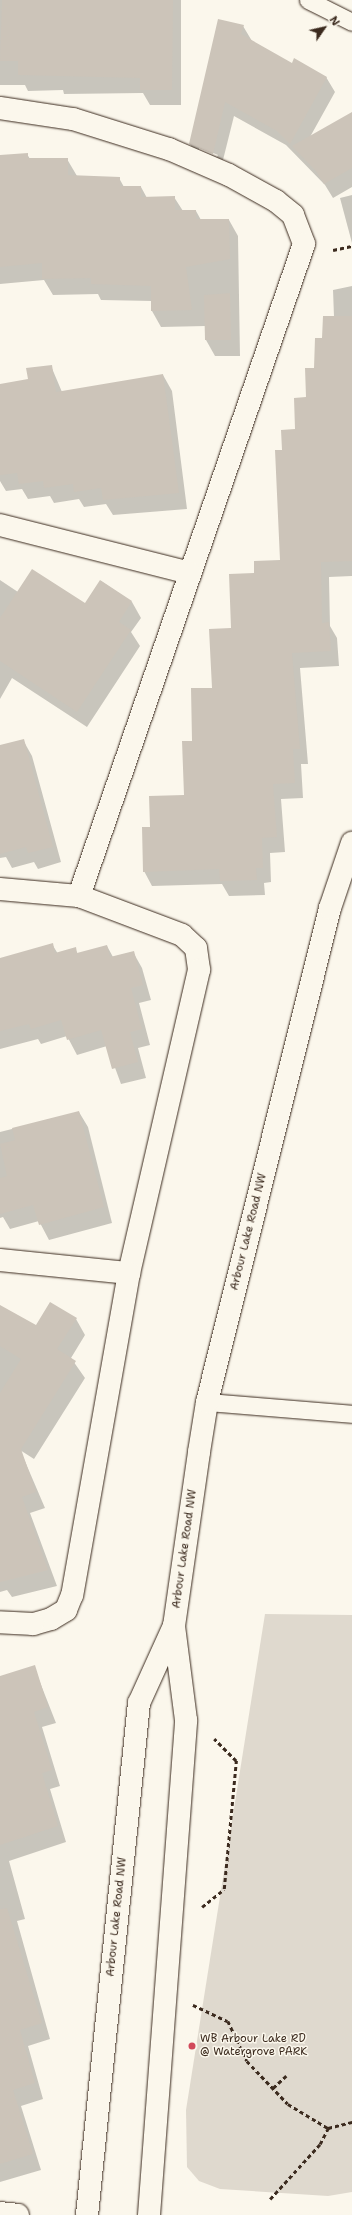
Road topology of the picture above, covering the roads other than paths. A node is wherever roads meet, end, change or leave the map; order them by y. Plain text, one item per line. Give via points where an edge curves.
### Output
1 (308, 0) edge
2 (352, 22) edge
3 (0, 108) edge
4 (0, 525) edge
5 (190, 573) junction
6 (352, 843) edge
7 (0, 889) edge
8 (79, 896) junction
9 (0, 1260) edge
10 (129, 1273) junction
11 (207, 1402) junction
12 (352, 1414) edge
13 (0, 1622) edge
14 (174, 1626) junction
15 (0, 2214) edge
16 (18, 2215) edge
17 (87, 2215) edge
18 (149, 2215) edge

1 - 2 lane
3 - 5 street via 73,119 169,149 276,201 293,215 302,230 304,244 295,277
4 - 5 street
5 - 8 street
6 - 11 street, Arbour Lake Road NW via 330,908
7 - 8 street
8 - 10 street via 182,935 196,948 199,970
9 - 10 street
10 - 13 street via 72,1595 66,1610 51,1620 33,1624
11 - 12 lane
11 - 14 street, Arbour Lake Road NW
14 - 17 street, Arbour Lake Road NW via 139,1703
14 - 18 street, Arbour Lake Road NW via 186,1720
15 - 16 street

